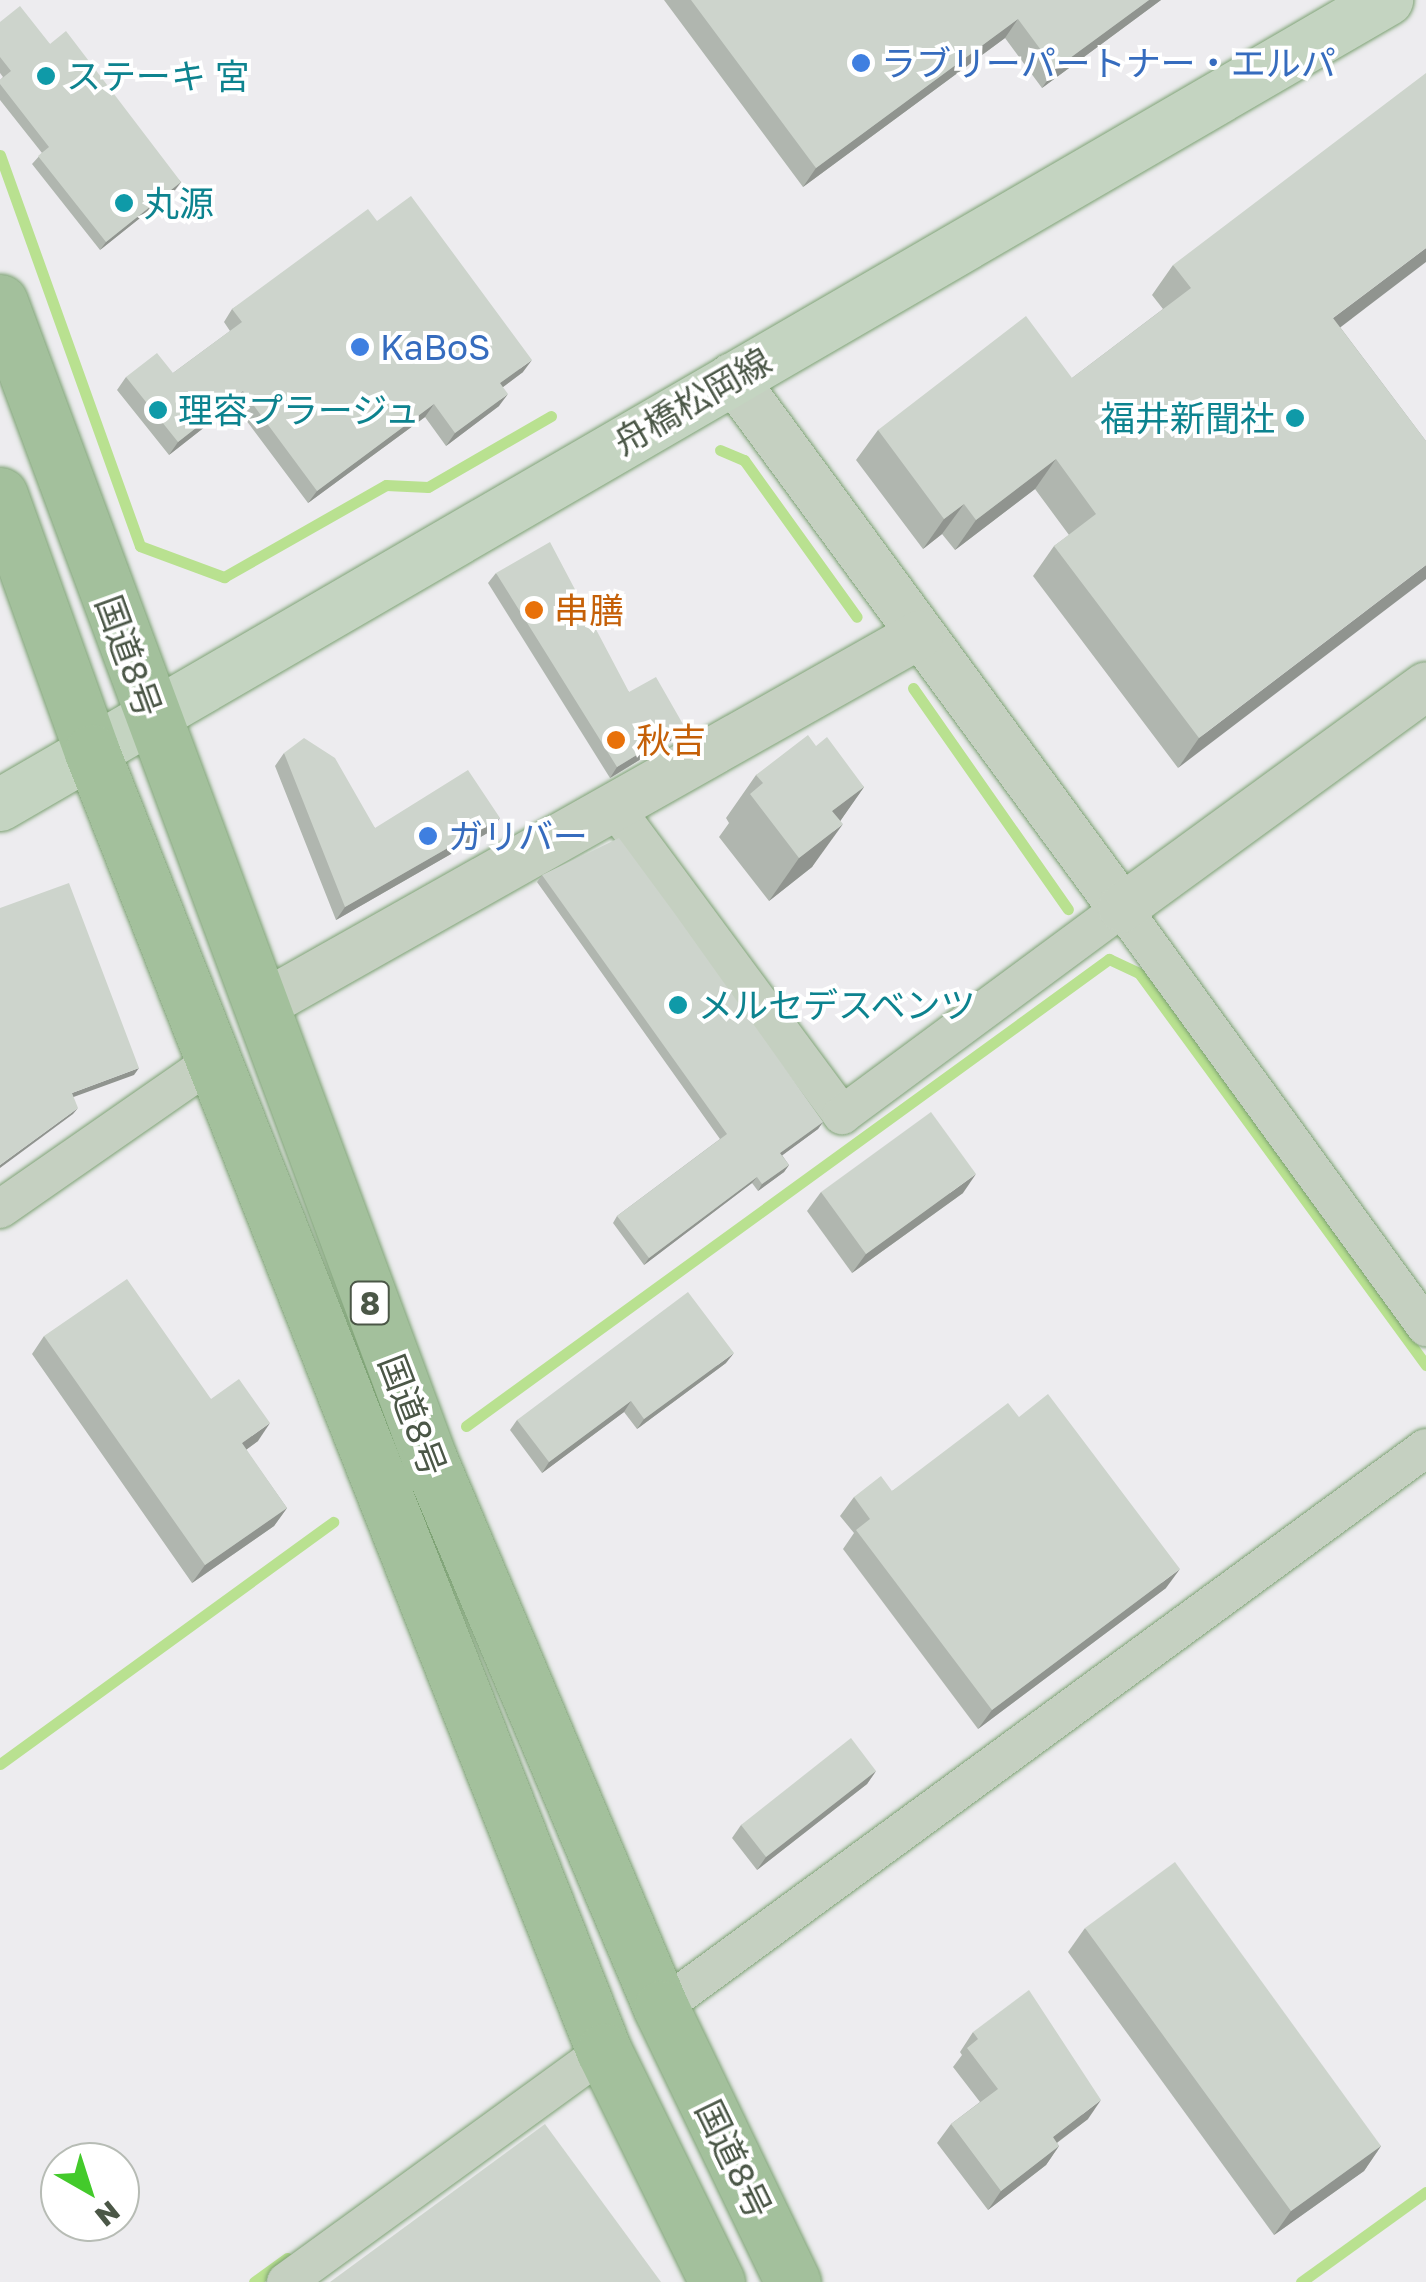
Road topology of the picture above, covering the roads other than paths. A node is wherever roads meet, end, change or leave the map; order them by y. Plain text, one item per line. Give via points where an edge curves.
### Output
1 (1386, 0) edge
2 (0, 302) edge
3 (732, 377) junction
4 (0, 495) edge
5 (919, 635) junction
6 (1426, 686) edge
7 (150, 714) junction
8 (92, 752) junction
9 (0, 805) edge
10 (615, 808) junction
11 (1122, 908) junction
12 (258, 1006) junction
13 (213, 1061) junction
14 (0, 1208) edge
15 (1426, 1327) edge
16 (1426, 1448) edge
17 (661, 2008) junction
18 (604, 2052) junction
19 (286, 2282) edge
20 (717, 2282) edge
21 (793, 2282) edge

1 - 3 main road, 舟橋松岡線
2 - 7 highway, 国道8号 / 8
3 - 5 street
3 - 7 main road, 舟橋松岡線
4 - 8 highway, 国道8号 / 8
5 - 10 street
5 - 11 street
6 - 11 street
7 - 8 main road, 舟橋松岡線
7 - 12 highway, 国道8号 / 8
8 - 9 main road, 舟橋松岡線
8 - 13 highway, 国道8号 / 8
10 - 11 street via 842,1114
10 - 12 street
11 - 15 street
12 - 17 highway, 国道8号 / 8 via 436,1475
13 - 14 street
13 - 18 highway, 国道8号 / 8
16 - 17 street
17 - 21 highway, 国道8号 / 8
18 - 19 street
18 - 20 highway, 国道8号 / 8

